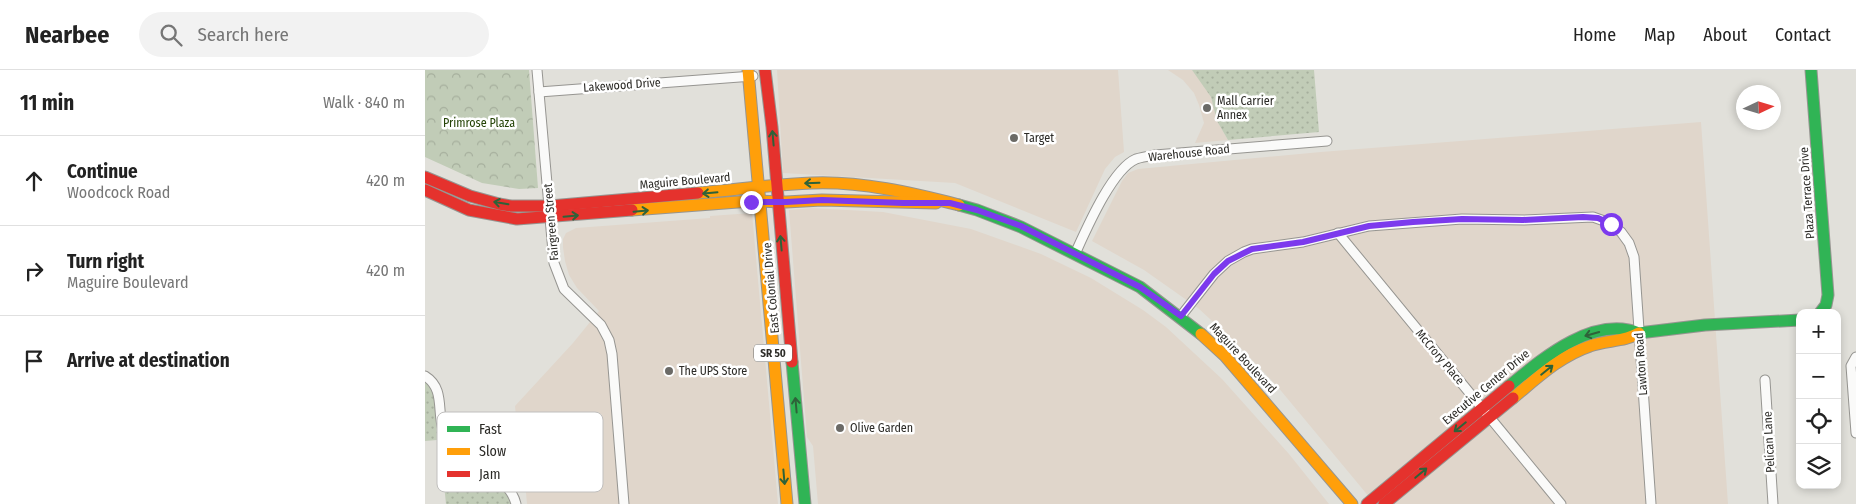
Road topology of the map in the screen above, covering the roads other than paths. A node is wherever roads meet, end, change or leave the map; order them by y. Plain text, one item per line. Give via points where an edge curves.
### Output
1 (537, 70) edge
2 (1811, 70) edge
3 (765, 72) edge
4 (748, 73) edge
5 (539, 92) junction
6 (1327, 140) dead end
7 (425, 177) edge
8 (776, 186) junction
9 (759, 188) junction
10 (425, 190) edge
11 (760, 202) junction
12 (777, 202) junction
13 (950, 203) junction
14 (550, 206) junction
15 (551, 218) junction
16 (1338, 233) junction
17 (1075, 254) junction
18 (1823, 309) edge
19 (1181, 316) junction
20 (1796, 320) edge
21 (1639, 333) junction
22 (772, 336) junction
23 (1854, 362) edge
24 (425, 376) edge
25 (1765, 380) dead end
26 (440, 412) edge
27 (1486, 413) junction
28 (1856, 433) edge
29 (782, 450) junction
30 (800, 453) junction
31 (512, 492) edge
32 (516, 504) edge
33 (624, 504) edge
34 (787, 504) edge
35 (797, 504) edge
36 (805, 504) edge
37 (1352, 504) edge
38 (1367, 504) edge
39 (1384, 504) edge
40 (1561, 504) edge
41 (1651, 504) edge
42 (1773, 504) edge

1 - 5 street, Fairgreen Street
2 - 18 main road, Plaza Terrace Drive via 1828,295
3 - 4 street, Lakewood Drive
8 -> 3 main road, East Colonial Drive / SR 50
4 - 5 street, Lakewood Drive
4 - 9 main road, East Colonial Drive / SR 50
5 - 14 street, Fairgreen Street
6 - 17 street, Warehouse Road via 1155,155 1135,160 1121,170 1108,188
14 -> 7 main road, Maguire Boulevard via 500,204
8 - 9 main road, Maguire Boulevard
8 - 12 main road, East Colonial Drive / SR 50
13 -> 8 main road, Maguire Boulevard via 913,193 851,185 813,183
9 - 11 main road, East Colonial Drive / SR 50
9 -> 14 main road, Maguire Boulevard
10 - 15 main road, Maguire Boulevard via 469,210 498,217
11 - 12 main road, Maguire Boulevard
15 -> 11 main road, Maguire Boulevard
11 - 22 main road, East Colonial Drive / SR 50
12 - 13 main road, Maguire Boulevard
30 -> 12 main road, East Colonial Drive / SR 50
13 - 17 main road, Maguire Boulevard via 1021,226
14 - 15 street, Fairgreen Street
15 - 33 street, Fairgreen Street via 554,263 564,289 601,325 609,340
16 - 19 street via 1244,252 1214,274
16 - 21 street, Lawton Road via 1369,226 1462,219 1583,217 1603,220 1618,229 1634,256
16 - 27 street, McCrory Place
17 - 19 main road, Maguire Boulevard via 1140,287
19 - 37 main road, Maguire Boulevard via 1225,356
20 - 21 main road, Executive Center Drive
21 - 27 main road, Executive Center Drive via 1627,328 1605,330 1566,343 1542,359
21 - 41 street, Lawton Road
22 - 29 main road, East Colonial Drive / SR 50
22 - 30 main road via 780,347 788,439
23 - 28 street
24 - 26 street via 437,388
25 - 42 street, Pelican Lane
27 -> 38 main road, Executive Center Drive
39 -> 27 main road, Executive Center Drive
27 - 40 street, McCrory Place
29 -> 34 main road, East Colonial Drive / SR 50
29 - 35 main road via 792,464
30 - 36 main road, East Colonial Drive / SR 50
31 - 32 street

